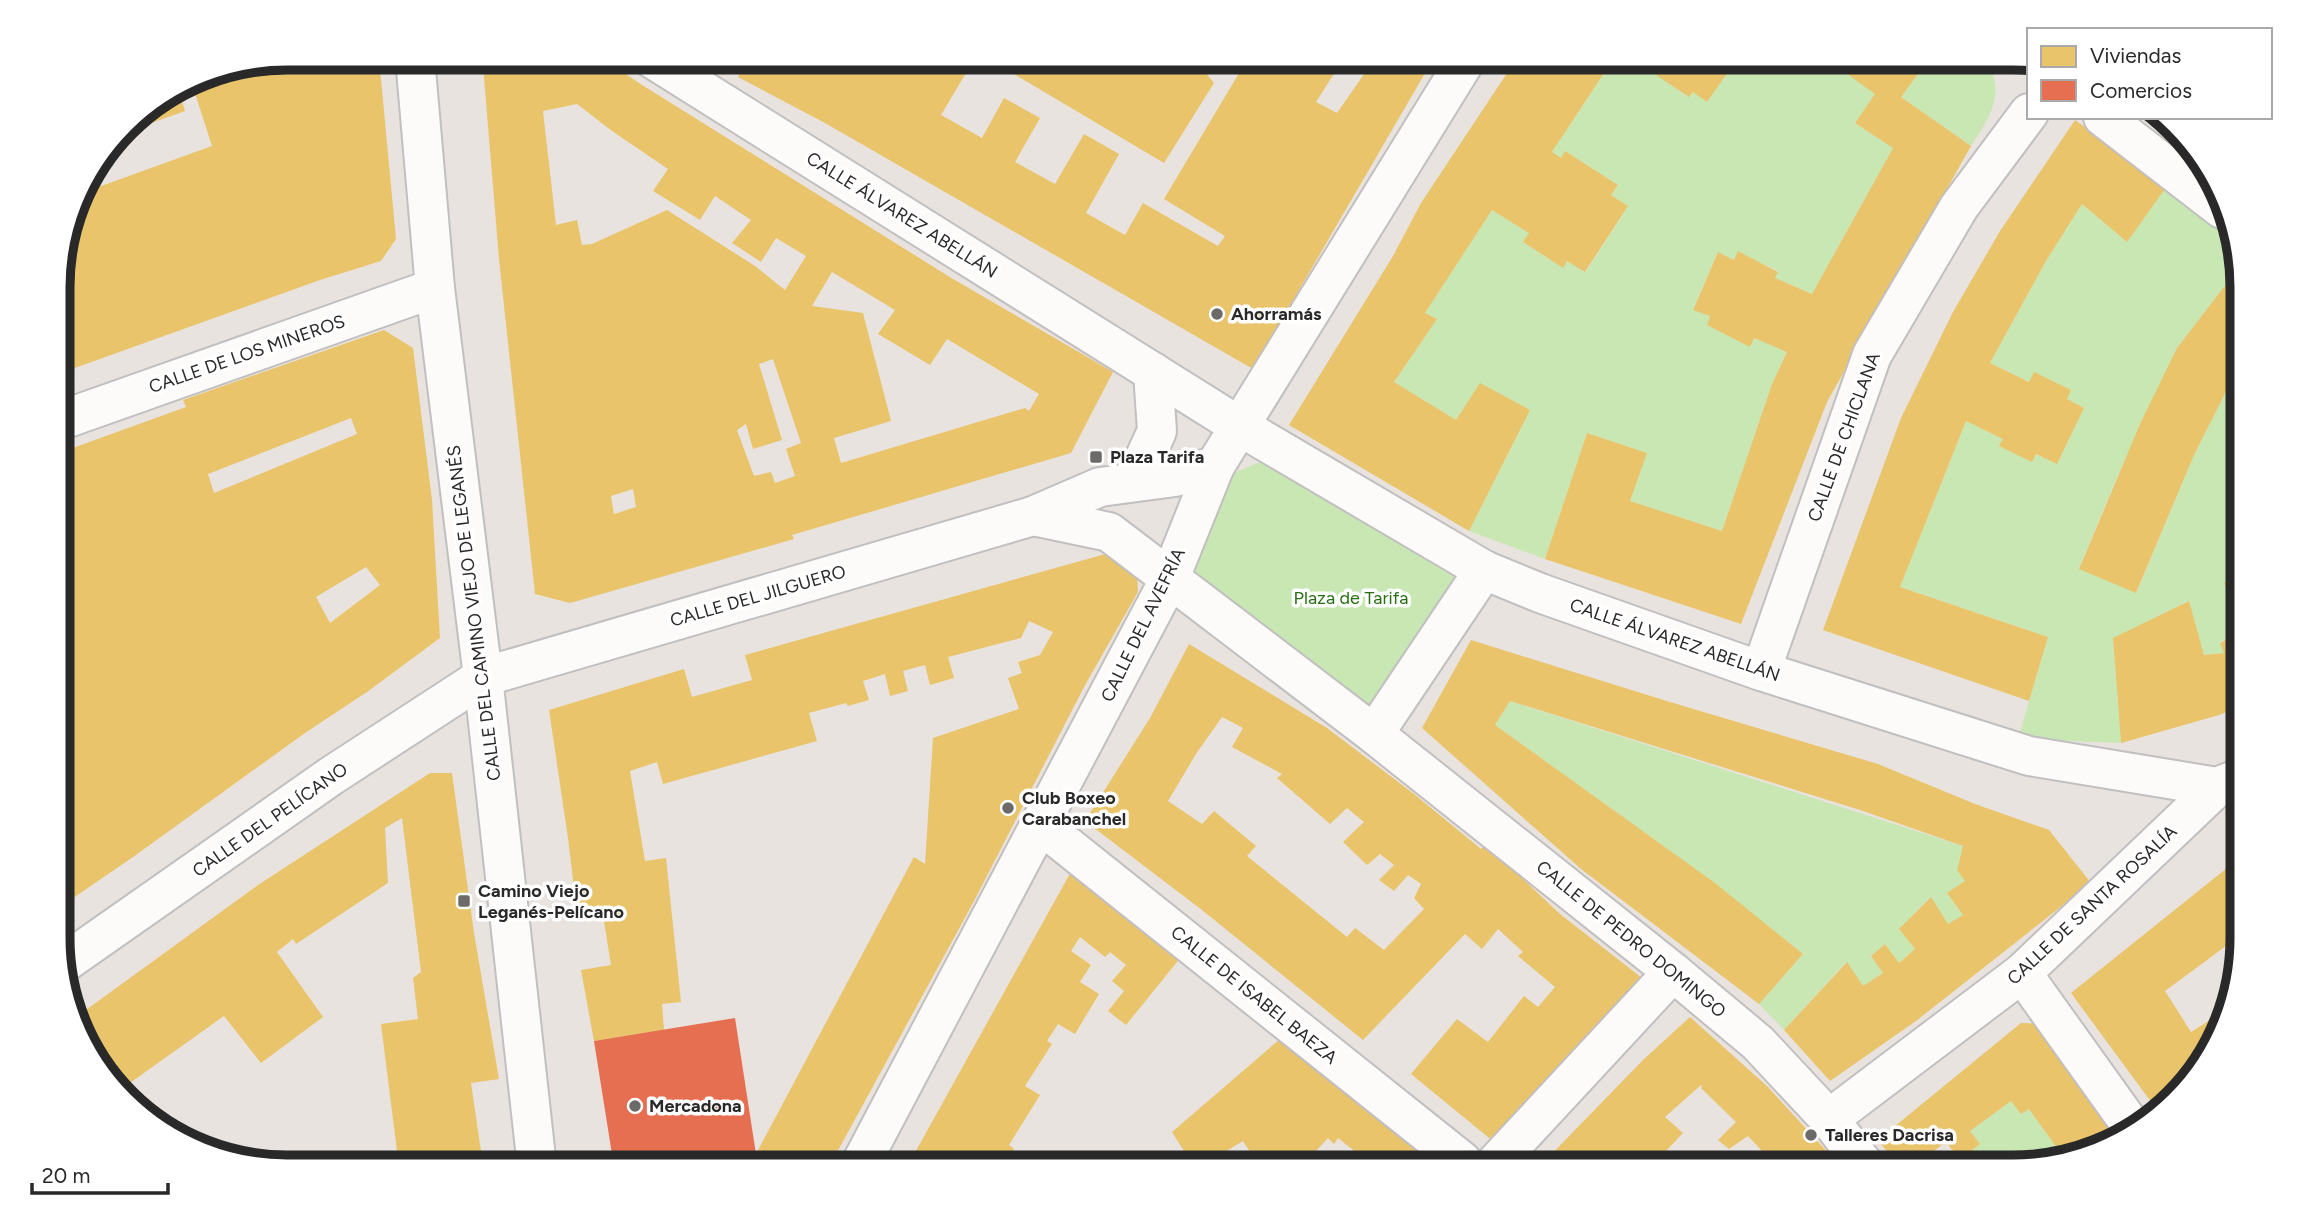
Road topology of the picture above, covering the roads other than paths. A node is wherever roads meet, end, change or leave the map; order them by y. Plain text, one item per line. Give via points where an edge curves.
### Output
1 (416, 70) edge
2 (670, 70) edge
3 (1456, 70) edge
4 (2027, 116) edge
5 (2107, 119) edge
6 (2212, 201) edge
7 (435, 288) junction
8 (1153, 372) junction
9 (70, 417) edge
10 (1238, 426) junction
11 (1215, 466) junction
12 (1134, 481) junction
13 (1033, 516) junction
14 (1484, 570) junction
15 (1170, 578) junction
16 (1761, 671) junction
17 (483, 677) junction
18 (1374, 734) junction
19 (2229, 782) edge
20 (1041, 825) junction
21 (71, 958) edge
22 (1673, 972) junction
23 (2022, 972) junction
24 (1829, 1119) junction
25 (2128, 1122) edge
26 (536, 1155) edge
27 (865, 1155) edge
28 (1454, 1155) edge
29 (1503, 1155) edge
30 (1857, 1155) edge

1 - 7 street, CALLE DEL CAMINO VIEJO DE LEGANÉS
2 - 8 street, CALLE ÁLVAREZ ABELLÁN
3 - 10 street, CALLE DEL AVEFRÍA
4 - 16 street, CALLE DE CHICLANA via 1959,207 1872,355
5 - 6 street
7 - 9 street, CALLE DE LOS MINEROS
7 - 17 street, CALLE DEL CAMINO VIEJO DE LEGANÉS
8 - 10 street, CALLE ÁLVAREZ ABELLÁN
8 - 12 street via 1157,431
10 - 11 street, CALLE DEL AVEFRÍA
10 - 14 street, CALLE ÁLVAREZ ABELLÁN
11 - 12 street, CALLE DEL JILGUERO via 1175,477
11 - 15 street, CALLE DEL AVEFRÍA
12 - 13 street, CALLE DEL JILGUERO via 1100,487
13 - 15 street, CALLE DEL JILGUERO via 1109,532
13 - 17 street, CALLE DEL JILGUERO
14 - 16 street, CALLE ÁLVAREZ ABELLÁN
14 - 18 street
15 - 18 street
15 - 20 street, CALLE DEL AVEFRÍA
16 - 19 street, CALLE ÁLVAREZ ABELLÁN via 2029,756
17 - 21 street, CALLE DEL PELÍCANO via 331,776
17 - 26 street, CALLE DEL CAMINO VIEJO DE LEGANÉS
18 - 22 street, CALLE DE PEDRO DOMINGO
19 - 23 street, CALLE DE SANTA ROSALÍA
20 - 27 street, CALLE DEL AVEFRÍA
20 - 28 street, CALLE DE ISABEL BAEZA
22 - 24 street, CALLE DE PEDRO DOMINGO via 1758,1043
22 - 29 street
23 - 24 street, CALLE DE SANTA ROSALÍA
23 - 25 street
24 - 30 street, CALLE DE PEDRO DOMINGO

